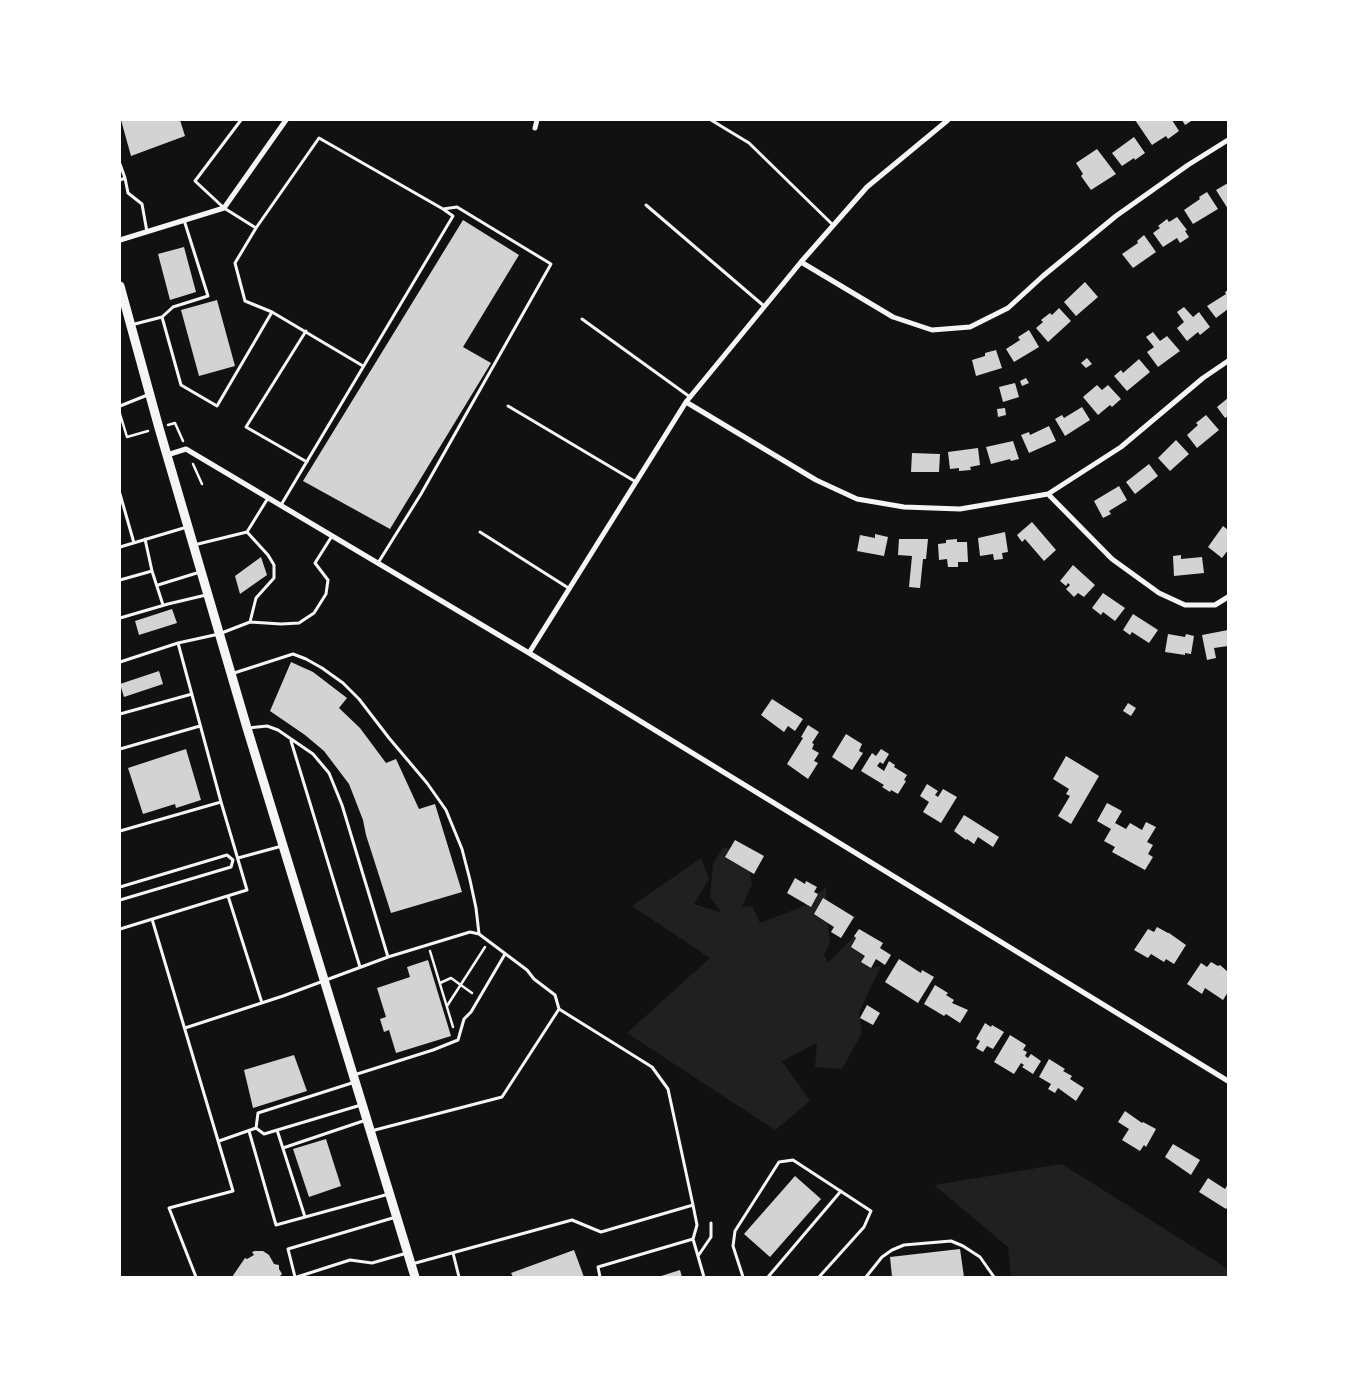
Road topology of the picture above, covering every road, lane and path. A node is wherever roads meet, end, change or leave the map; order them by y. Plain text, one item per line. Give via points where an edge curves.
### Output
1 (242, 120) edge
2 (286, 120) edge
3 (537, 120) edge
4 (711, 120) edge
5 (948, 120) edge
6 (535, 128) dead end
7 (1228, 140) edge
8 (120, 164) edge
9 (125, 178) junction
10 (120, 180) edge
11 (646, 205) dead end
12 (224, 208) junction
13 (443, 209) junction
14 (184, 220) junction
15 (833, 225) junction
16 (256, 228) junction
17 (147, 232) junction
18 (120, 240) edge
19 (801, 262) junction
20 (120, 286) edge
21 (765, 306) junction
22 (272, 312) junction
23 (162, 317) junction
24 (582, 319) dead end
25 (131, 325) junction
26 (306, 332) junction
27 (1228, 361) edge
28 (364, 366) junction
29 (150, 394) junction
30 (688, 400) junction
31 (120, 406) edge
32 (508, 406) dead end
33 (120, 414) edge
34 (138, 434) dead end
35 (167, 455) junction
36 (306, 462) junction
37 (636, 482) junction
38 (120, 494) edge
39 (1048, 494) junction
40 (268, 498) junction
41 (281, 505) junction
42 (188, 527) junction
43 (247, 532) junction
44 (480, 532) dead end
45 (332, 536) junction
46 (145, 539) junction
47 (134, 543) junction
48 (193, 545) junction
49 (120, 547) edge
50 (378, 564) junction
51 (152, 570) junction
52 (201, 571) junction
53 (120, 580) edge
54 (158, 585) junction
55 (570, 589) junction
56 (208, 595) junction
57 (1228, 597) edge
58 (163, 605) junction
59 (120, 618) edge
60 (250, 622) junction
61 (219, 634) junction
62 (178, 643) junction
63 (530, 653) junction
64 (120, 662) edge
65 (231, 674) junction
66 (192, 694) junction
67 (120, 714) edge
68 (200, 726) junction
69 (247, 728) junction
70 (290, 739) junction
71 (120, 749) edge
72 (221, 802) junction
73 (120, 831) edge
74 (283, 846) junction
75 (238, 858) junction
76 (233, 860) junction
77 (120, 887) edge
78 (228, 896) junction
79 (120, 900) edge
80 (152, 919) junction
81 (120, 929) edge
82 (479, 934) junction
83 (489, 942) junction
84 (428, 945) junction
85 (505, 954) junction
86 (388, 957) junction
87 (360, 967) junction
88 (324, 980) junction
89 (440, 983) junction
90 (461, 984) junction
91 (479, 999) junction
92 (262, 1003) junction
93 (447, 1006) junction
94 (559, 1009) junction
95 (185, 1028) junction
96 (458, 1040) junction
97 (354, 1078) junction
98 (1228, 1081) edge
99 (362, 1105) junction
100 (367, 1120) junction
101 (256, 1128) junction
102 (277, 1130) junction
103 (249, 1131) junction
104 (370, 1131) junction
105 (219, 1141) junction
106 (283, 1148) junction
107 (841, 1192) junction
108 (390, 1194) junction
109 (693, 1205) junction
110 (305, 1217) junction
111 (397, 1217) junction
112 (711, 1223) dead end
113 (693, 1239) junction
114 (408, 1253) junction
115 (453, 1253) junction
116 (698, 1256) junction
117 (411, 1264) junction
118 (196, 1277) edge
119 (296, 1277) edge
120 (415, 1277) edge
121 (459, 1277) edge
122 (600, 1277) edge
123 (704, 1277) edge
124 (743, 1277) edge
125 (768, 1277) edge
126 (819, 1277) edge
127 (866, 1277) edge
128 (994, 1277) edge

1 - 12 lane via 195,182
2 - 12 street
3 - 6 street
4 - 15 lane via 749,143
5 - 15 street via 867,186
7 - 19 street via 1116,216 1008,308 970,327 932,330 893,317
8 - 9 lane
9 - 10 lane
9 - 17 lane via 128,193 142,204
11 - 21 lane
12 - 14 street
12 - 16 lane
13 - 16 lane via 319,138
13 - 28 lane via 453,216
13 - 50 lane via 457,207 551,264
14 - 17 street
14 - 23 lane via 208,296 173,307
15 - 19 street
16 - 22 lane via 235,263 245,301
17 - 18 street
19 - 21 street
20 - 25 main road
21 - 30 street
22 - 23 lane via 218,406 181,385
22 - 26 lane
23 - 25 lane
24 - 30 lane
25 - 29 main road
26 - 28 lane
26 - 36 lane via 246,427
27 - 39 street via 1203,378 1122,447
28 - 36 lane
29 - 31 lane
29 - 35 main road
30 - 37 street
30 - 39 street via 816,480 857,499 904,507 960,509
32 - 37 lane
33 - 34 path via 127,437
35 - 40 street via 186,449
35 - 42 main road
36 - 41 lane
37 - 55 street
38 - 47 lane
39 - 57 street via 1112,559 1159,593 1185,605 1215,605
40 - 41 street
40 - 43 lane
41 - 45 street
42 - 46 lane
42 - 48 main road
43 - 48 lane
43 - 60 lane via 274,565 274,578 256,598
44 - 55 lane
45 - 50 street
45 - 60 lane via 315,563 328,580 326,594 314,613 299,623
46 - 47 lane
46 - 51 lane
47 - 49 lane
48 - 52 main road
50 - 63 street
51 - 53 lane
51 - 54 lane
52 - 54 lane
52 - 56 main road
54 - 58 lane
55 - 63 street
56 - 58 lane
56 - 61 main road
58 - 59 lane
60 - 61 lane
61 - 62 lane
61 - 65 main road
62 - 64 lane
62 - 66 lane
63 - 98 street
65 - 69 main road
65 - 82 lane via 293,654 343,683 427,782 446,810 462,849
66 - 67 lane
66 - 68 lane
68 - 71 lane
68 - 72 lane
69 - 70 lane via 273,727
69 - 74 main road
70 - 86 lane via 313,754 330,773
70 - 87 lane
72 - 73 lane
72 - 75 lane
74 - 75 lane
74 - 88 main road
75 - 76 lane
75 - 78 lane via 247,890
76 - 77 lane via 226,855
76 - 79 lane via 231,867
78 - 80 lane
78 - 92 lane
80 - 81 lane
80 - 95 lane
82 - 83 lane
82 - 84 lane via 470,932
83 - 85 lane
83 - 90 path
84 - 86 lane
84 - 89 path
85 - 91 lane
85 - 94 lane via 555,995
86 - 87 lane
87 - 88 lane
88 - 92 lane
88 - 97 main road
89 - 90 path via 452,978
89 - 93 path
90 - 91 path
90 - 93 path
91 - 96 lane via 464,1019
92 - 95 lane
93 - 96 path
94 - 104 lane via 502,1097
94 - 109 lane via 652,1067 668,1089
95 - 105 lane
96 - 97 lane
97 - 99 main road
97 - 101 lane via 258,1113
99 - 100 main road
99 - 102 lane
100 - 104 main road
100 - 106 lane
101 - 102 lane via 264,1134
101 - 103 lane
102 - 106 lane
103 - 105 lane
103 - 110 lane via 276,1225
104 - 108 main road
105 - 118 lane via 233,1191 170,1208
106 - 110 lane
107 - 124 lane via 793,1160 778,1162 735,1231 733,1246
107 - 125 lane
107 - 126 lane via 871,1211 864,1226
108 - 110 lane
108 - 111 main road
109 - 113 lane via 697,1225
109 - 115 lane via 601,1232 572,1220
111 - 114 main road
111 - 119 lane via 288,1249
112 - 116 lane via 711,1237
113 - 116 lane
113 - 122 lane via 598,1267
114 - 117 main road
114 - 119 lane via 372,1264 350,1260
115 - 117 lane
115 - 121 lane
116 - 123 lane
117 - 120 main road
127 - 128 lane via 892,1250 904,1245 951,1241 980,1257

